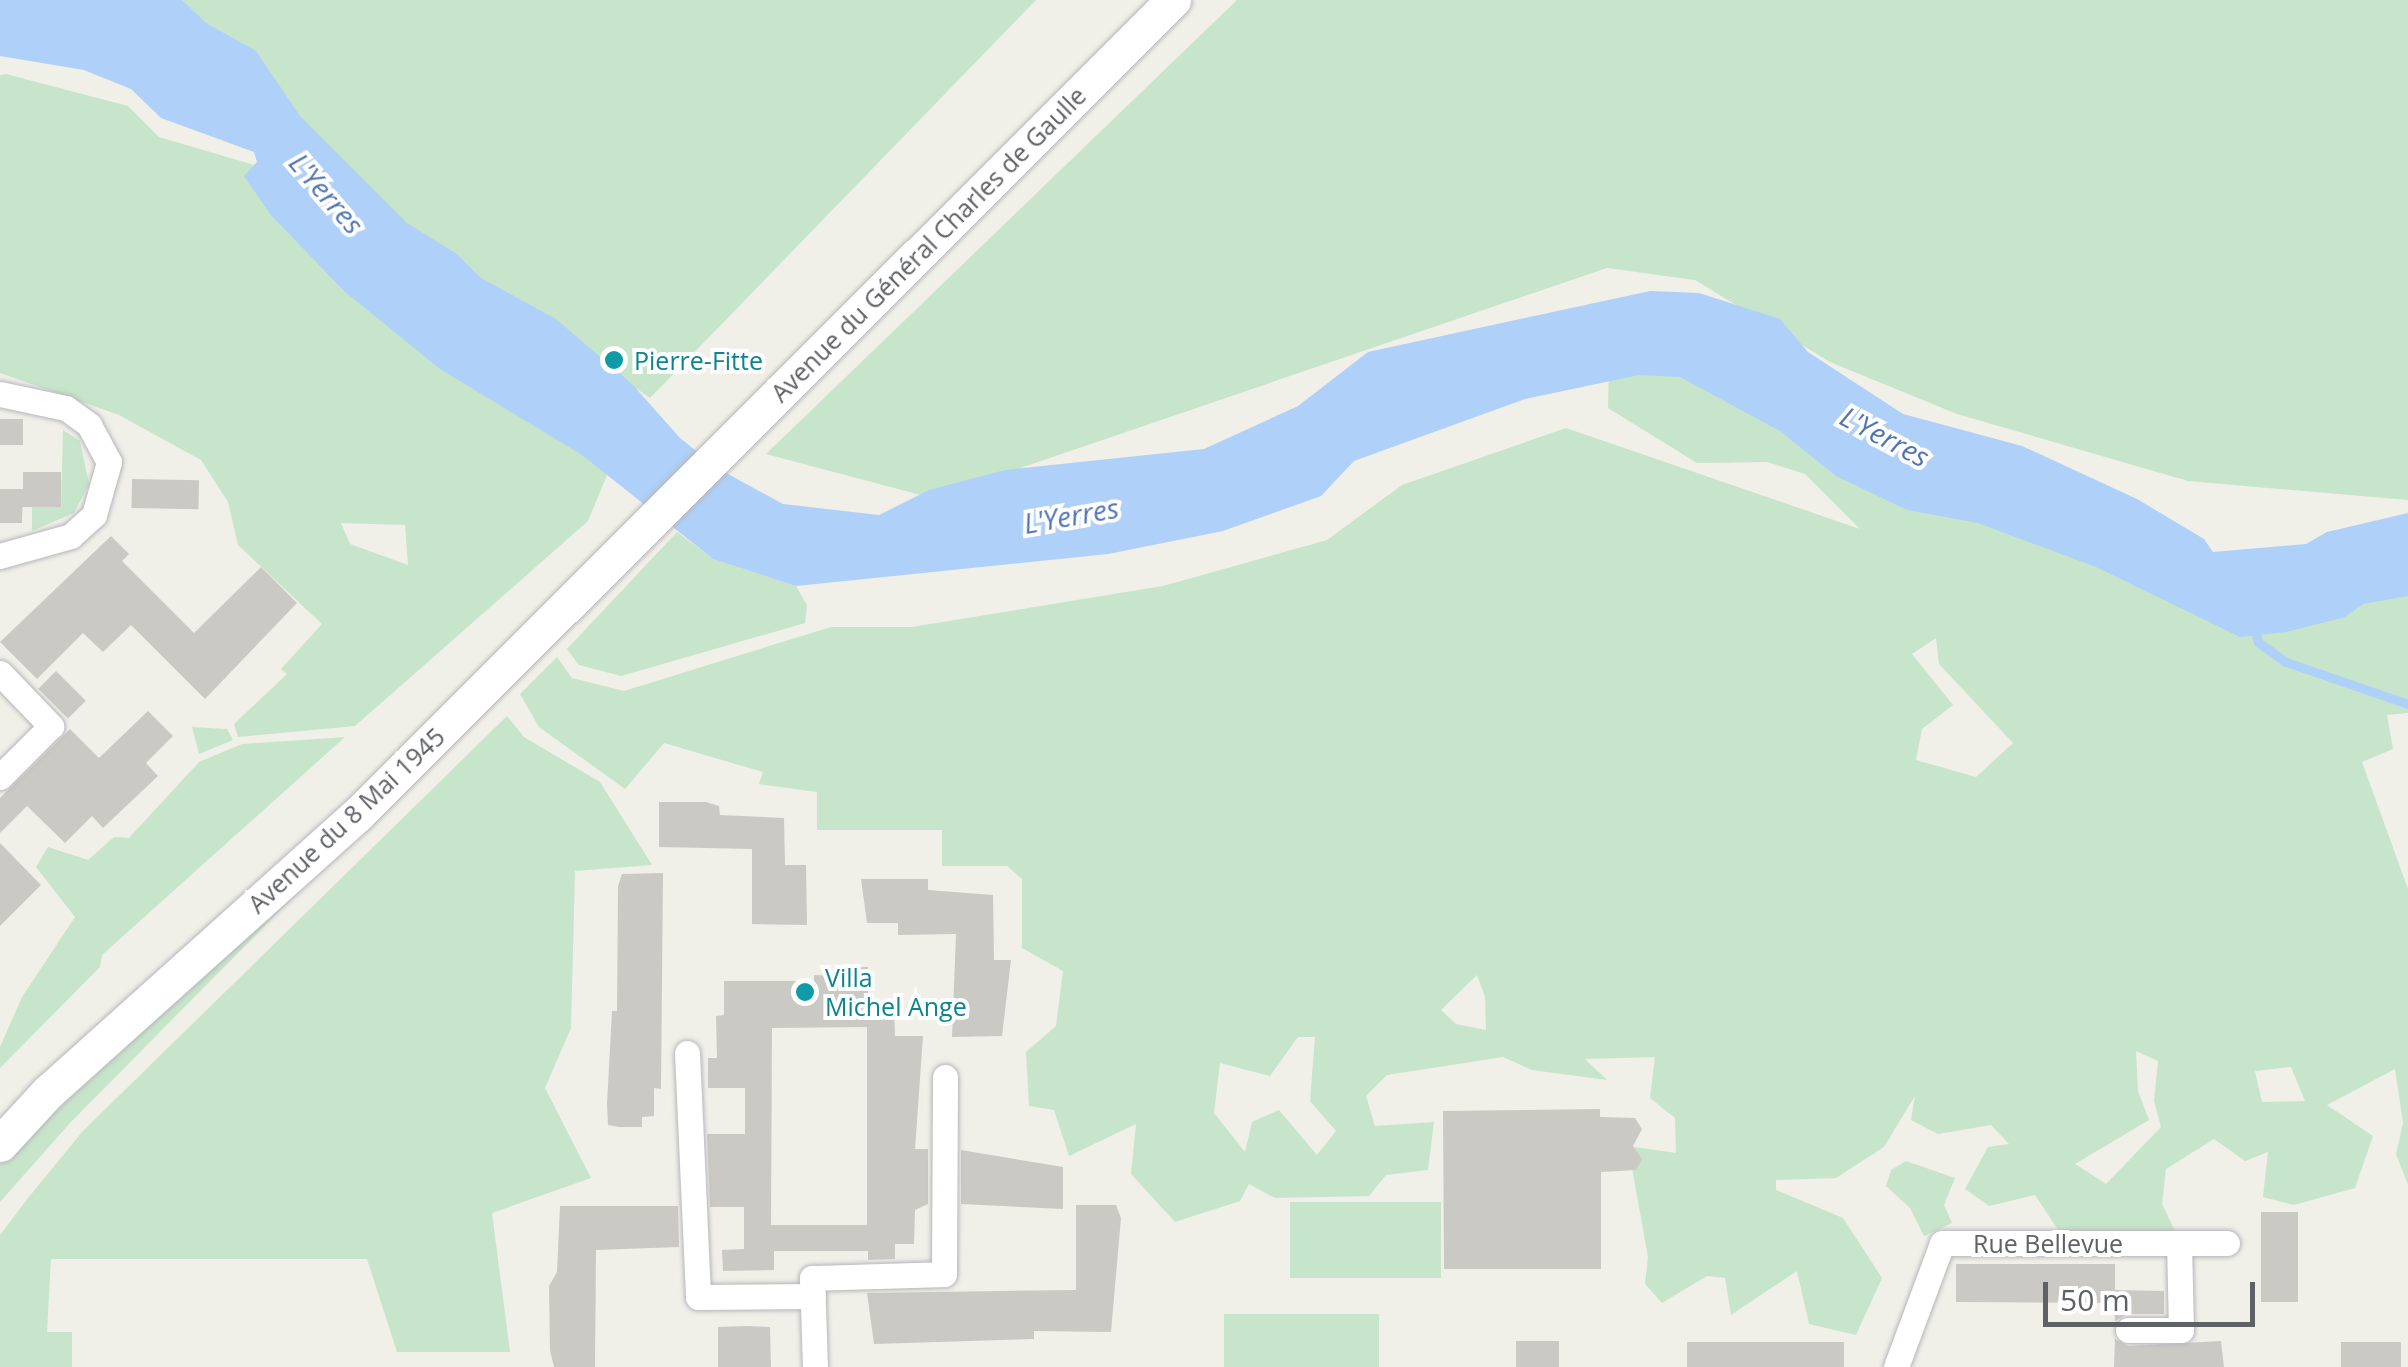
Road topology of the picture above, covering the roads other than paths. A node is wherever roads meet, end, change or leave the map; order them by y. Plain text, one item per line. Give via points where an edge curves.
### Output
1 (1172, 0) edge
2 (0, 394) edge
3 (683, 487) joint
4 (0, 556) edge
5 (0, 673) edge
6 (0, 776) edge
7 (687, 1053) dead end
8 (945, 1077) dead end
9 (0, 1144) edge
10 (2179, 1243) junction
11 (2227, 1243) dead end
12 (812, 1287) junction
13 (2128, 1330) dead end
14 (815, 1367) edge
15 (1896, 1367) edge

1 - 3 main road, Avenue du Général Charles de Gaulle
2 - 4 street via 66,408 89,425 109,462 94,515 72,536
3 - 9 main road, Avenue du 8 Mai 1945 via 358,814 48,1092
5 - 6 street via 51,726
7 - 12 street via 698,1298
8 - 12 street via 944,1274
10 - 11 street, Rue Bellevue
10 - 13 street via 2181,1330
10 - 15 street, Rue Bellevue via 1942,1243
12 - 14 street

